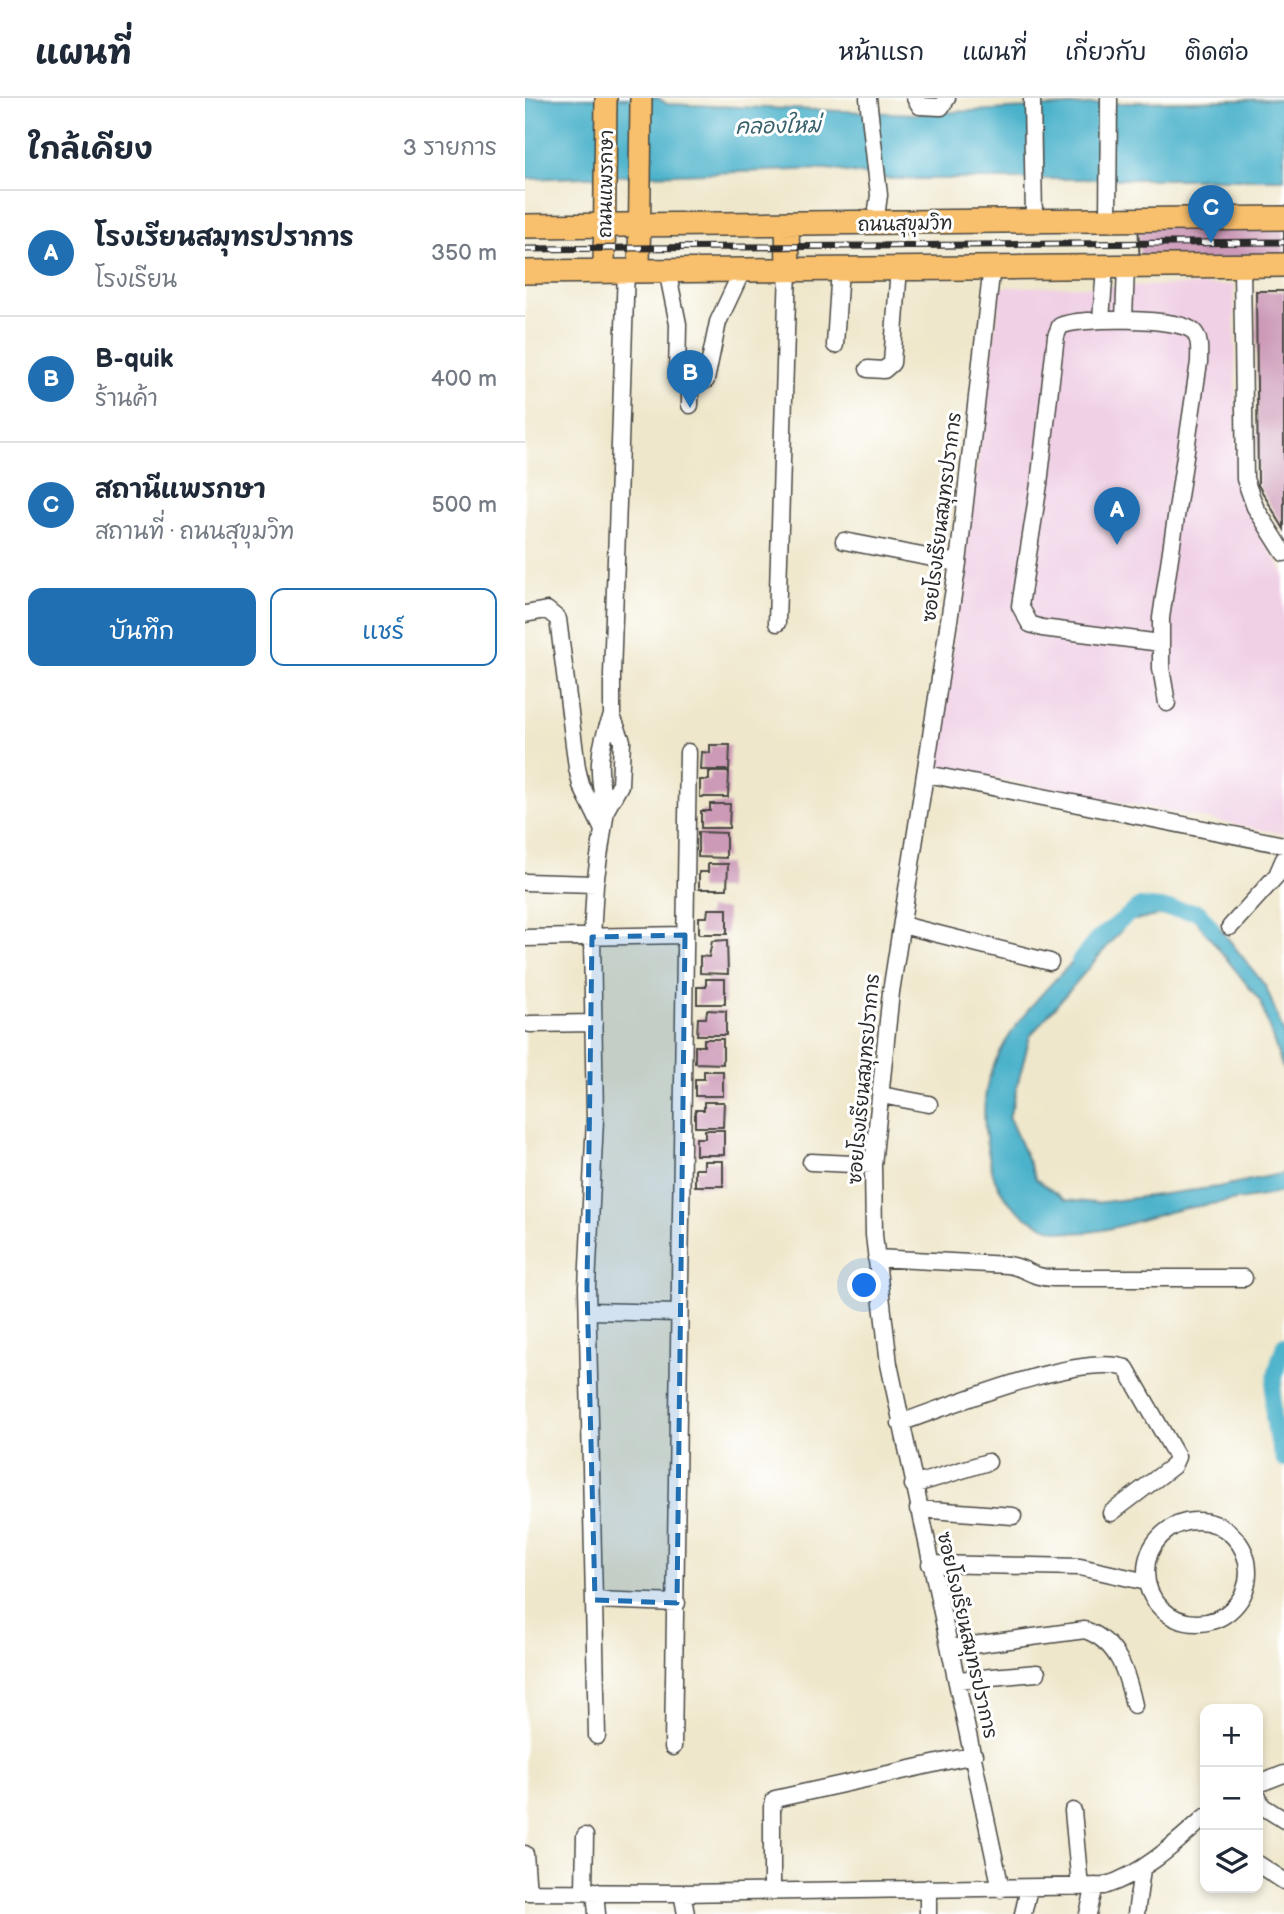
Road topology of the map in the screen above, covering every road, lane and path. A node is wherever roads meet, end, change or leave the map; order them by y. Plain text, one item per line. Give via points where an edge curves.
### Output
1 (606, 98) edge
2 (641, 98) edge
3 (915, 98) edge
4 (947, 98) edge
5 (1109, 99) edge
6 (868, 100) edge
7 (1032, 100) edge
8 (1034, 209) junction
9 (1284, 218) edge
10 (1108, 219) junction
11 (787, 223) junction
12 (639, 224) junction
13 (875, 224) junction
14 (605, 225) junction
15 (525, 226) edge
16 (1284, 265) edge
17 (992, 266) junction
18 (1242, 266) junction
19 (899, 267) junction
20 (1116, 267) junction
21 (787, 268) junction
22 (841, 268) junction
23 (743, 269) junction
24 (667, 270) junction
25 (623, 271) junction
26 (525, 272) edge
27 (1124, 319) junction
28 (1101, 320) junction
29 (835, 345) dead end
30 (868, 369) dead end
31 (690, 386) junction
32 (690, 405) dead end
33 (844, 541) dead end
34 (1284, 553) edge
35 (958, 563) junction
36 (525, 614) edge
37 (777, 623) dead end
38 (1161, 643) junction
39 (1167, 703) dead end
40 (688, 752) dead end
41 (927, 774) junction
42 (603, 830) junction
43 (1284, 845) edge
44 (1284, 859) edge
45 (525, 882) edge
46 (595, 884) junction
47 (902, 925) junction
48 (1230, 927) dead end
49 (685, 935) junction
50 (525, 937) edge
51 (592, 937) junction
52 (1050, 962) dead end
53 (594, 1023) junction
54 (530, 1024) dead end
55 (881, 1095) junction
56 (929, 1104) dead end
57 (811, 1162) dead end
58 (873, 1165) junction
59 (876, 1258) junction
60 (1244, 1278) dead end
61 (588, 1311) junction
62 (678, 1313) junction
63 (900, 1423) junction
64 (989, 1462) dead end
65 (913, 1485) junction
66 (919, 1509) junction
67 (1111, 1513) dead end
68 (1013, 1516) dead end
69 (930, 1564) junction
70 (1147, 1582) junction
71 (595, 1600) junction
72 (677, 1603) junction
73 (950, 1648) junction
74 (1037, 1674) dead end
75 (957, 1680) junction
76 (1134, 1705) dead end
77 (597, 1735) dead end
78 (673, 1747) dead end
79 (974, 1755) junction
80 (1284, 1774) edge
81 (1263, 1782) edge
82 (1263, 1807) edge
83 (1073, 1811) dead end
84 (1284, 1820) edge
85 (1200, 1825) edge
86 (585, 1836) dead end
87 (525, 1854) edge
88 (1263, 1867) edge
89 (1142, 1869) junction
90 (1284, 1881) edge
91 (1088, 1886) junction
92 (928, 1888) junction
93 (1029, 1888) junction
94 (1001, 1889) junction
95 (589, 1890) junction
96 (772, 1890) junction
97 (526, 1892) edge
98 (682, 1893) junction
99 (597, 1914) edge
100 (686, 1914) edge
101 (927, 1914) edge
102 (1023, 1914) edge
103 (1088, 1914) edge
104 (1136, 1914) edge

1 - 14 main road, ถนนแพรกษา
2 - 12 main road, ถนนแพรกษา
3 - 4 street via 920,106 941,107
5 - 10 street
6 - 13 street via 879,195
7 - 8 street
8 - 10 highway, ถนนสุขุมวิท
8 - 13 highway, ถนนสุขุมวิท
9 - 10 highway, ถนนสุขุมวิท
11 - 12 highway, ถนนสุขุมวิท
11 - 13 highway, ถนนสุขุมวิท
11 - 21 highway
12 - 14 highway, ถนนสุขุมวิท
12 - 25 main road, ถนนแพรกษา
14 - 15 highway, ถนนสุขุมวิท
14 - 25 main road, ถนนแพรกษา
16 - 18 highway
17 - 19 highway
17 - 20 highway
17 - 35 street, ซอยโรงเรียนสมุทรปราการ
18 - 20 highway
18 - 34 street via 1245,479 1255,507
19 - 22 highway
19 - 30 street via 892,363 884,370
20 - 27 street
20 - 28 street
21 - 22 highway
21 - 23 highway
21 - 37 street
22 - 29 street
23 - 24 highway
23 - 31 street via 718,322 706,380
24 - 25 highway
24 - 31 street via 678,324 677,379
25 - 26 highway
25 - 42 street via 612,716 601,738 598,780 606,810
27 - 28 street
27 - 38 street via 1181,326 1193,330 1199,341
28 - 38 street via 1069,322 1060,326 1056,336 1020,606 1030,624 1042,628
31 - 32 street
33 - 35 street
35 - 41 street, ซอยโรงเรียนสมุทรปราการ
36 - 42 street via 547,610 558,619 577,768
38 - 39 street
40 - 49 street
41 - 43 street
41 - 47 street, ซอยโรงเรียนสมุทรปราการ
42 - 46 street
44 - 48 street via 1277,875
45 - 46 street
46 - 51 street
47 - 52 street
47 - 55 street, ซอยโรงเรียนสมุทรปราการ
49 - 51 street
49 - 62 street
50 - 51 street
51 - 53 street
53 - 54 street
53 - 61 street
55 - 56 street
55 - 58 street, ซอยโรงเรียนสมุทรปราการ
57 - 58 street
58 - 59 street, ซอยโรงเรียนสมุทรปราการ
59 - 60 street via 1019,1266 1032,1277 1043,1278
59 - 63 street, ซอยโรงเรียนสมุทรปราการ
61 - 62 street
61 - 71 street
62 - 72 street
63 - 65 street, ซอยโรงเรียนสมุทรปราการ
63 - 67 street via 1058,1371 1126,1368 1177,1457 1173,1466
64 - 65 street
65 - 66 street, ซอยโรงเรียนสมุทรปราการ
66 - 68 street
66 - 69 street, ซอยโรงเรียนสมุทรปราการ
69 - 70 street via 1080,1567
69 - 73 street, ซอยโรงเรียนสมุทรปราการ
70 - 70 street via 1158,1605 1173,1617 1190,1623 1209,1622 1239,1601 1247,1584 1247,1565 1241,1547 1229,1533 1194,1521 1160,1536 1150,1552
71 - 72 street
71 - 77 street
72 - 78 street
73 - 75 street, ซอยโรงเรียนสมุทรปราการ
73 - 76 street via 1086,1630 1098,1635 1119,1657
74 - 75 street
75 - 79 street, ซอยโรงเรียนสมุทรปราการ
79 - 94 street, ซอยโรงเรียนสมุทรปราการ
79 - 96 street via 775,1799
80 - 81 street
82 - 84 street
83 - 91 street
85 - 89 street
86 - 95 street
87 - 97 street
88 - 90 street
89 - 91 street via 1125,1879
89 - 104 street
91 - 93 street
91 - 103 street
92 - 94 street
92 - 96 street
92 - 101 street
93 - 94 street
93 - 102 street
95 - 97 street
95 - 98 street
95 - 99 street
96 - 98 street
98 - 100 street

